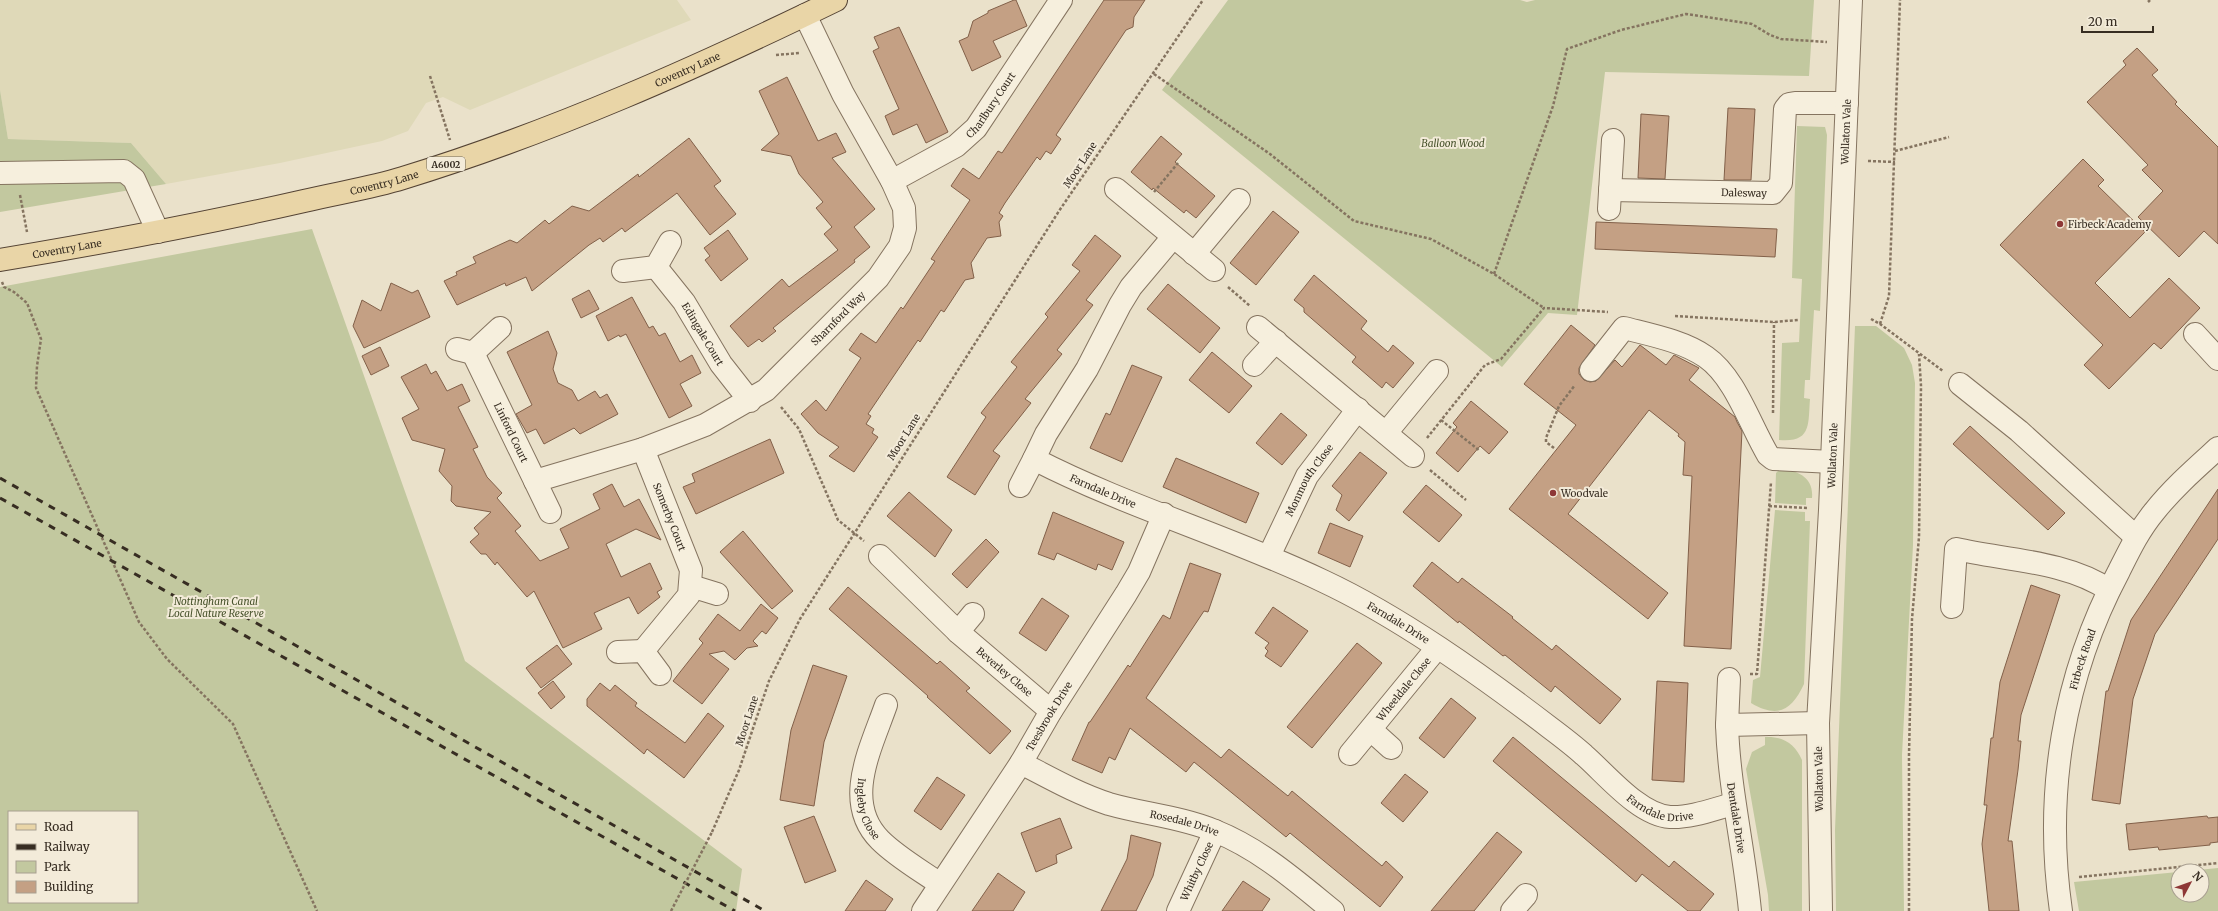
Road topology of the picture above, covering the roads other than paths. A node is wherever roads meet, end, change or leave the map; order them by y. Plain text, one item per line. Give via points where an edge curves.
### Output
1 (836, 0) edge
2 (1061, 0) edge
3 (1851, 0) edge
4 (805, 15) junction
5 (1847, 103) junction
6 (1613, 140) dead end
7 (0, 173) edge
8 (892, 181) junction
9 (1116, 189) dead end
10 (1239, 200) dead end
11 (158, 232) junction
12 (1173, 237) junction
13 (670, 242) dead end
14 (1194, 254) junction
15 (0, 260) edge
16 (656, 267) junction
17 (1214, 270) road end
18 (623, 271) dead end
19 (1258, 327) road end
20 (500, 328) dead end
21 (2195, 334) dead end
22 (1276, 341) junction
23 (2218, 358) edge
24 (1254, 365) dead end
25 (1591, 370) road end
26 (1437, 371) dead end
27 (1960, 384) road end
28 (758, 396) junction
29 (1358, 409) junction
30 (1386, 433) junction
31 (2218, 448) edge
32 (643, 449) junction
33 (1413, 456) road end
34 (1034, 459) junction
35 (1832, 462) junction
36 (535, 481) junction
37 (1020, 486) dead end
38 (550, 512) dead end
39 (1164, 514) junction
40 (2136, 537) junction
41 (880, 556) dead end
42 (1269, 556) junction
43 (691, 586) junction
44 (2109, 590) junction
45 (717, 594) dead end
46 (1952, 607) dead end
47 (973, 614) dead end
48 (958, 632) junction
49 (1437, 648) junction
50 (643, 651) junction
51 (618, 652) dead end
52 (660, 674) dead end
53 (1729, 679) road end
54 (886, 705) dead end
55 (1051, 710) junction
56 (1818, 723) junction
57 (1727, 725) junction
58 (1371, 730) junction
59 (1391, 748) dead end
60 (1350, 754) dead end
61 (1021, 763) junction
62 (1733, 804) junction
63 (1216, 831) junction
64 (940, 884) junction
65 (923, 911) edge
66 (1178, 911) edge
67 (1333, 911) edge
68 (1750, 911) edge
69 (1822, 911) edge
70 (2061, 911) edge

1 - 4 main road, Coventry Lane / A6002
2 - 8 street, Charlbury Court via 976,128 956,146
3 - 5 street, Wollaton Vale
4 - 8 street, Sharnford Way via 843,94
4 - 11 main road, Coventry Lane / A6002 via 606,105 509,143 401,179
5 - 6 street, Dalesway via 1789,104 1785,109 1781,183 1773,193 1610,200
5 - 35 street, Wollaton Vale
7 - 11 street via 124,171 134,179
8 - 28 street, Sharnford Way via 904,208 905,228 900,246 878,278
9 - 12 street
10 - 14 street
11 - 15 main road, Coventry Lane / A6002
12 - 14 street
12 - 34 street via 1120,305 1084,374 1046,434
13 - 16 street
14 - 17 street
16 - 18 street
16 - 28 street, Edingale Court via 684,302 721,364
19 - 22 street
20 - 36 street, Linford Court via 465,351
21 - 23 street
22 - 24 street
22 - 29 street
25 - 35 street via 1624,328 1691,349 1706,357 1729,384 1768,456 1773,460
26 - 30 street
27 - 40 street via 2018,431
28 - 32 street, Sharnford Way via 705,425
29 - 30 street
29 - 42 street, Monmouth Close via 1307,476
30 - 33 street
31 - 40 street, Firbeck Road via 2178,484
32 - 36 street, Sharnford Way
32 - 43 street, Somerby Court via 684,550 691,570
34 - 37 street
34 - 39 street, Farndale Drive via 1068,476
35 - 56 street, Wollaton Vale
36 - 38 street, Linford Court
39 - 42 street, Farndale Drive
39 - 55 street, Teesbrook Drive via 1139,572
40 - 44 street, Firbeck Road
41 - 48 street, Beverley Close
42 - 49 street, Farndale Drive via 1353,595
43 - 45 street
43 - 50 street via 689,595
44 - 46 street via 2060,569 1956,549
44 - 70 street, Firbeck Road via 2084,650 2064,722 2058,757 2054,842
47 - 48 street
48 - 55 street, Beverley Close
49 - 58 street, Wheeldale Close
49 - 62 street, Farndale Drive via 1549,727 1647,809 1671,817
50 - 51 street
50 - 52 street
53 - 57 street, Dentdale Drive
54 - 64 street, Ingleby Close via 863,772 863,814 880,840
55 - 61 street, Teesbrook Drive
56 - 57 street
56 - 69 street, Wollaton Vale
57 - 62 street, Dentdale Drive via 1728,765
58 - 59 street, Wheeldale Close
58 - 60 street, Wheeldale Close
61 - 63 street, Rosedale Drive via 1108,803
61 - 64 street, Teesbrook Drive
62 - 68 street, Dentdale Drive
63 - 66 street, Whitby Close
63 - 67 street, Rosedale Drive via 1242,843 1270,861
64 - 65 street, Teesbrook Drive

